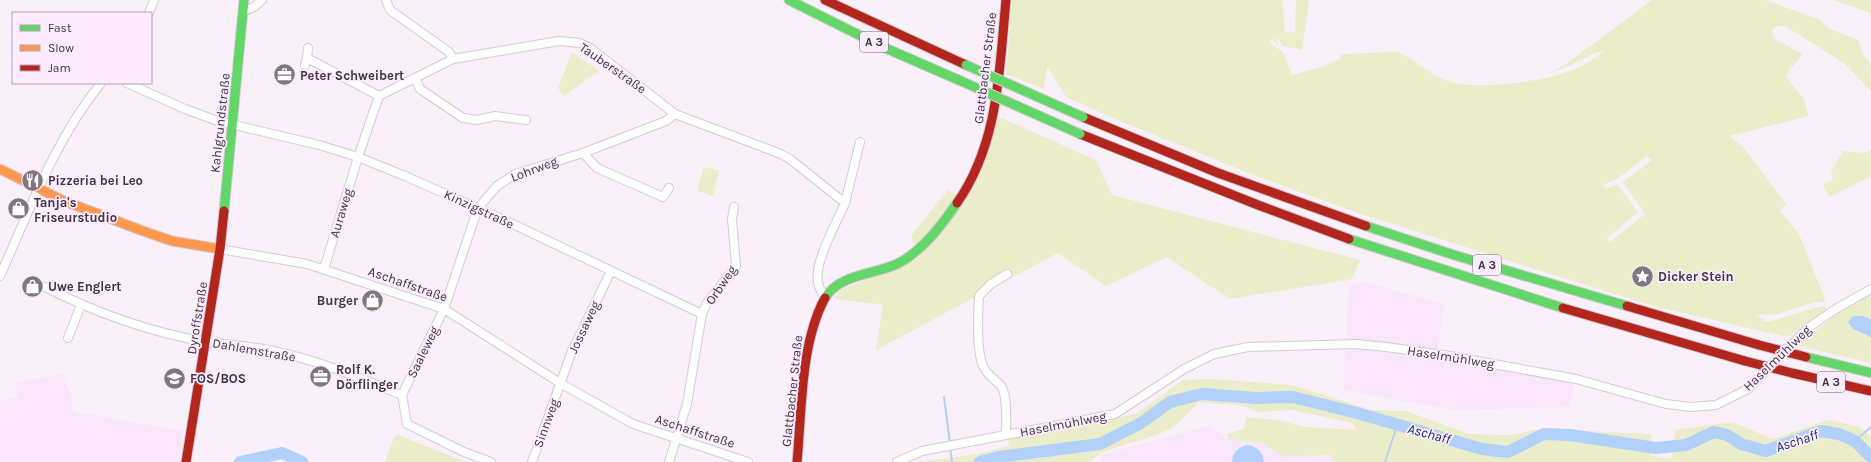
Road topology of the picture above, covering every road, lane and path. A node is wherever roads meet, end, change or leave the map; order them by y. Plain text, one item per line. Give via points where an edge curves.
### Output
1 (154, 0) edge
2 (244, 0) edge
3 (262, 0) edge
4 (386, 0) edge
5 (789, 0) edge
6 (825, 0) edge
7 (1006, 0) edge
8 (244, 11) junction
9 (149, 12) edge
10 (308, 48) dead end
11 (454, 59) junction
12 (415, 78) junction
13 (100, 84) edge
14 (129, 84) edge
15 (379, 96) junction
16 (675, 114) junction
17 (526, 120) dead end
18 (232, 125) junction
19 (860, 142) dead end
20 (582, 153) junction
21 (358, 157) junction
22 (0, 169) edge
23 (37, 188) junction
24 (669, 188) dead end
25 (845, 203) junction
26 (734, 207) dead end
27 (478, 208) junction
28 (220, 249) junction
29 (324, 269) junction
30 (611, 271) junction
31 (1007, 274) dead end
32 (0, 276) edge
33 (45, 287) dead end
34 (1871, 289) edge
35 (826, 297) junction
36 (81, 305) junction
37 (444, 309) junction
38 (702, 314) junction
39 (68, 338) dead end
40 (206, 342) junction
41 (1871, 373) edge
42 (560, 383) junction
43 (1871, 391) edge
44 (402, 395) junction
45 (1006, 434) junction
46 (677, 440) junction
47 (186, 462) edge
48 (491, 462) edge
49 (532, 462) edge
50 (669, 462) edge
51 (748, 462) edge
52 (797, 462) edge
53 (897, 462) edge

1 - 9 street
2 - 8 main road, Kahlgrundstraße
3 - 8 street
4 - 11 street via 390,10 449,52
5 - 43 main road, A 3, bridge via 883,46 1080,134 1283,215 1448,272 1599,320 1745,361
6 - 41 main road, A 3, bridge via 1083,117 1218,173 1354,222 1454,255 1759,345
7 - 35 main road, Glattbacher Straße via 994,119 983,157 971,183 927,242 890,267 845,281
8 - 18 main road, Kahlgrundstraße
10 - 15 street via 306,61
11 - 12 street, Tauberstraße
11 - 16 street, Tauberstraße via 559,40 580,43
12 - 15 street, Tauberstraße
12 - 17 street via 420,89 463,118 477,120 495,116
13 - 23 street via 65,137
14 - 18 street, Kinzigstraße via 185,109
15 - 21 street
16 - 20 street, Lohrweg via 666,121
16 - 25 street, Tauberstraße via 781,154
18 - 21 street, Kinzigstraße
18 - 28 main road, Kahlgrundstraße
19 - 25 street
20 - 24 street via 598,168 663,197
20 - 27 street, Lohrweg via 515,174 497,186
21 - 27 street, Kinzigstraße
21 - 29 street, Auraweg
22 - 23 main road, Aschaffstraße
23 - 28 main road, Aschaffstraße via 64,201 165,238
23 - 32 street
25 - 35 street via 817,276 818,286
26 - 38 street, Orbweg via 732,219 736,266 707,303
27 - 30 street, Kinzigstraße
27 - 37 street, Lohrweg
28 - 29 street, Aschaffstraße via 277,257
28 - 40 main road, Dyroffstraße
29 - 37 street, Aschaffstraße
30 - 38 street, Kinzigstraße
30 - 42 street, Jossaweg via 572,351
31 - 45 street, Haselmühlweg via 991,284 979,296 978,328 982,364 987,373 1002,387 1007,413
33 - 36 street, Dahlemstraße
34 - 45 street, Haselmühlweg via 1808,328 1748,389 1716,405 1691,407 1666,404 1576,379 1386,347 1356,344 1248,347 1214,354 1184,369 1115,414
35 - 52 main road, Glattbacher Straße via 811,333
36 - 39 street
36 - 40 street, Dahlemstraße via 153,330
37 - 42 street, Aschaffstraße
37 - 44 street, Saaleweg
38 - 46 street via 687,404
40 - 44 street, Dahlemstraße via 272,351 307,360
40 - 47 main road, Dyroffstraße
42 - 46 street, Aschaffstraße via 634,424
42 - 49 street, Sinnweg
44 - 48 street via 407,424 464,452
45 - 53 street, Haselmühlweg via 912,454
46 - 50 street
46 - 51 street, Aschaffstraße

